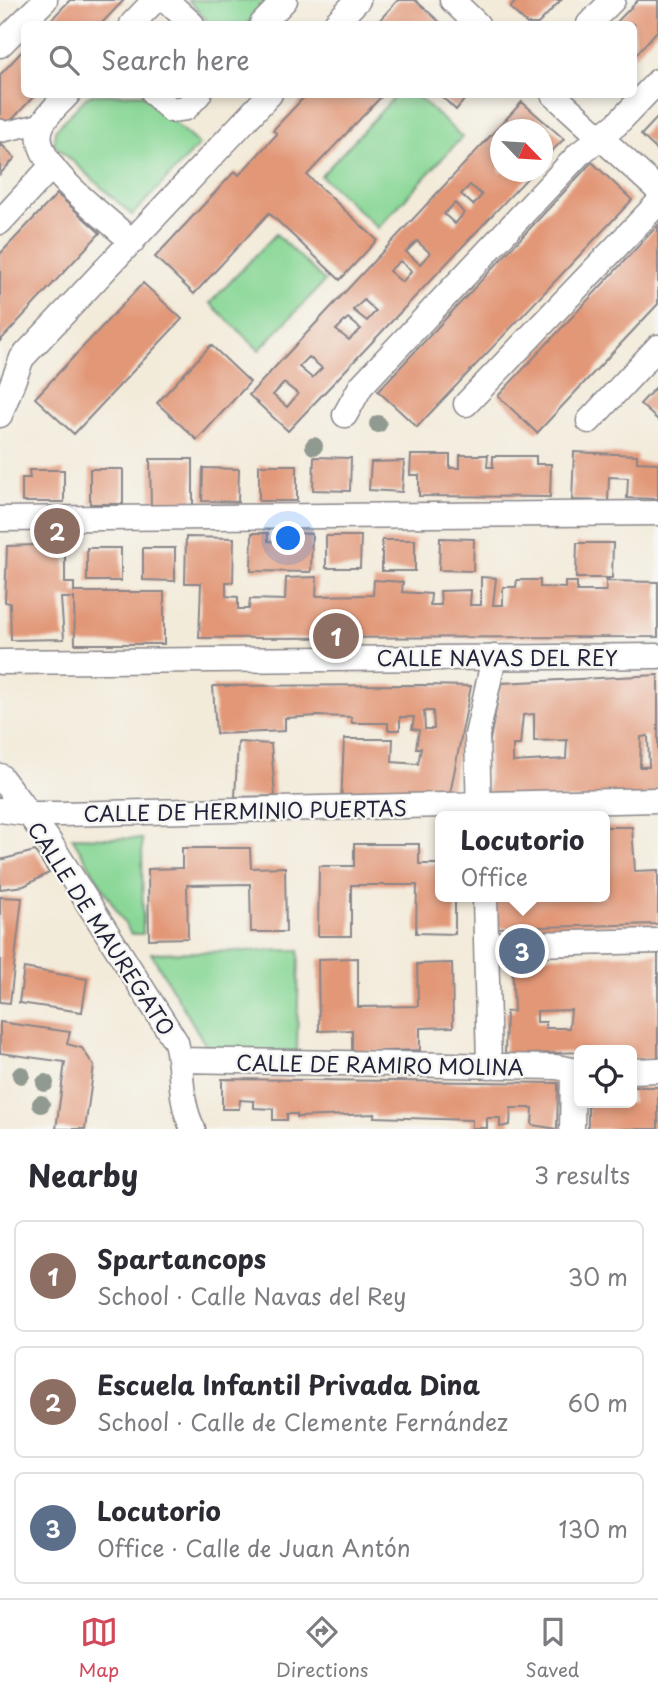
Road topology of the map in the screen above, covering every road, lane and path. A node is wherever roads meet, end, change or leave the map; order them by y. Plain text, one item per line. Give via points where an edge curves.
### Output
1 (45, 0) edge
2 (155, 0) edge
3 (166, 0) edge
4 (285, 0) edge
5 (358, 0) edge
6 (613, 0) edge
7 (24, 21) edge
8 (135, 21) edge
9 (189, 21) edge
10 (265, 21) edge
11 (338, 21) edge
12 (592, 21) edge
13 (21, 25) edge
14 (0, 46) edge
15 (658, 81) edge
16 (64, 98) edge
17 (158, 98) edge
18 (195, 98) edge
19 (266, 98) edge
20 (557, 98) edge
21 (42, 123) junction
22 (0, 129) edge
23 (599, 137) junction
24 (51, 167) junction
25 (658, 190) edge
26 (658, 203) edge
27 (0, 222) edge
28 (132, 242) junction
29 (658, 347) edge
30 (466, 404) dead end
31 (0, 415) edge
32 (345, 415) dead end
33 (589, 421) dead end
34 (658, 513) edge
35 (0, 519) edge
36 (658, 656) edge
37 (494, 657) junction
38 (0, 662) edge
39 (0, 776) edge
40 (658, 800) edge
41 (0, 810) edge
42 (479, 810) edge
43 (29, 814) junction
44 (485, 902) edge
45 (658, 942) edge
46 (488, 945) junction
47 (180, 1060) junction
48 (489, 1066) junction
49 (658, 1070) edge
50 (574, 1071) edge
51 (637, 1071) edge
52 (574, 1100) edge
53 (192, 1129) edge
54 (572, 1129) edge

1 - 7 street
2 - 8 street
3 - 9 street
4 - 10 street
5 - 11 street
6 - 12 street
13 - 14 street
15 - 23 street
16 - 21 street
17 - 18 street via 172,110 186,108
19 - 28 street
20 - 23 street
21 - 22 street
21 - 24 street via 38,138
23 - 25 street
23 - 32 street via 361,386
24 - 27 street
24 - 28 street
26 - 30 street
28 - 31 street via 22,358
29 - 33 street
34 - 35 street
36 - 37 street, CALLE NAVAS DEL REY
37 - 38 street, CALLE NAVAS DEL REY
37 - 42 street via 477,736
39 - 43 street, CALLE DE MAUREGATO
40 - 42 street, CALLE DE HERMINIO PUERTAS
41 - 43 street, CALLE DE HERMINIO PUERTAS
42 - 43 street, CALLE DE HERMINIO PUERTAS
43 - 47 street, CALLE DE MAUREGATO via 176,1042
44 - 46 street
45 - 46 street
46 - 48 street
47 - 48 street, CALLE DE RAMIRO MOLINA
47 - 53 street, CALLE DE MAUREGATO via 180,1096
48 - 50 street, CALLE DE RAMIRO MOLINA
49 - 51 street
52 - 54 street

